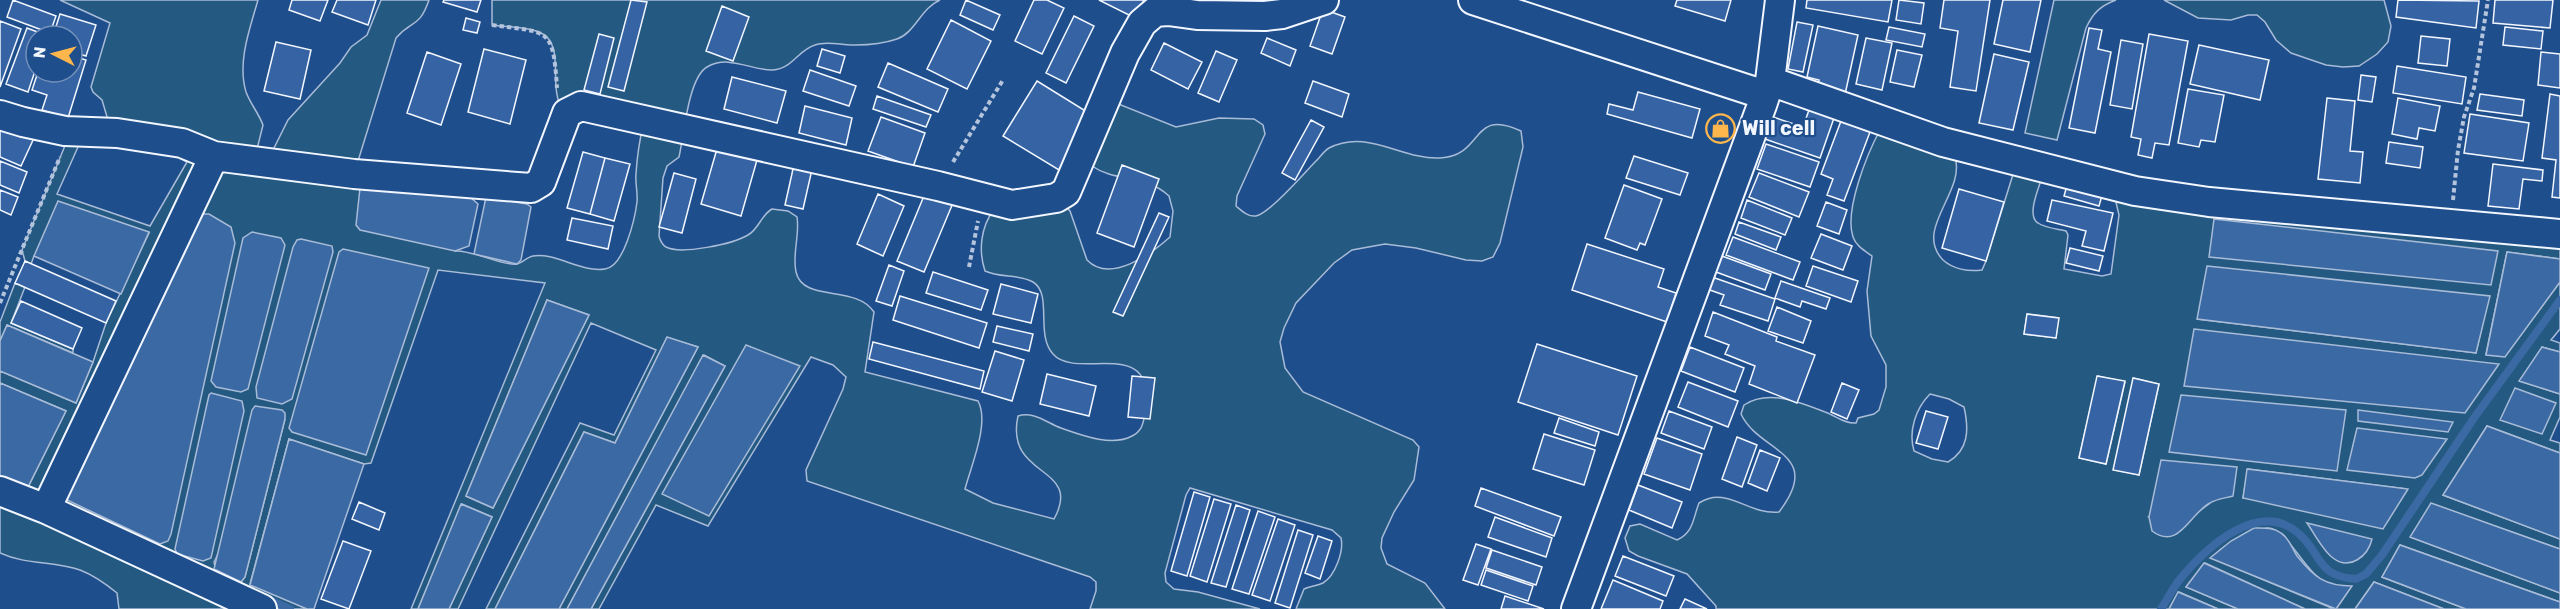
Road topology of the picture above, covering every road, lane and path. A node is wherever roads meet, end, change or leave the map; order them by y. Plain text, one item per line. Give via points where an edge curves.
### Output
1 (1324, 0) edge
2 (1473, 0) edge
3 (1780, 0) edge
4 (2488, 0) edge
5 (492, 25) dead end
6 (1004, 80) dead end
7 (1767, 88) junction
8 (567, 113) junction
9 (0, 114) edge
10 (70, 131) junction
11 (214, 156) junction
12 (938, 186) junction
13 (983, 197) junction
14 (2451, 225) junction
15 (2560, 234) edge
16 (969, 267) dead end
17 (0, 303) edge
18 (0, 491) edge
19 (46, 509) junction
20 (262, 609) edge
21 (1576, 609) edge

1 - 13 street via 1265,16 1155,12 1142,22 1125,53 1066,192 1047,200 1012,205
2 - 7 street
3 - 7 street
4 - 14 path via 2474,88 2458,150
5 - 8 path via 547,36 556,66 558,100
6 - 12 path
7 - 14 street via 1943,142 2135,191 2179,199
7 - 21 street
8 - 11 street via 542,182 531,188 354,174
8 - 12 street via 581,106
9 - 10 street
10 - 11 street via 117,132 182,143
10 - 17 path
11 - 19 street
12 - 13 street
13 - 16 path
14 - 15 street
18 - 19 street
19 - 20 street

